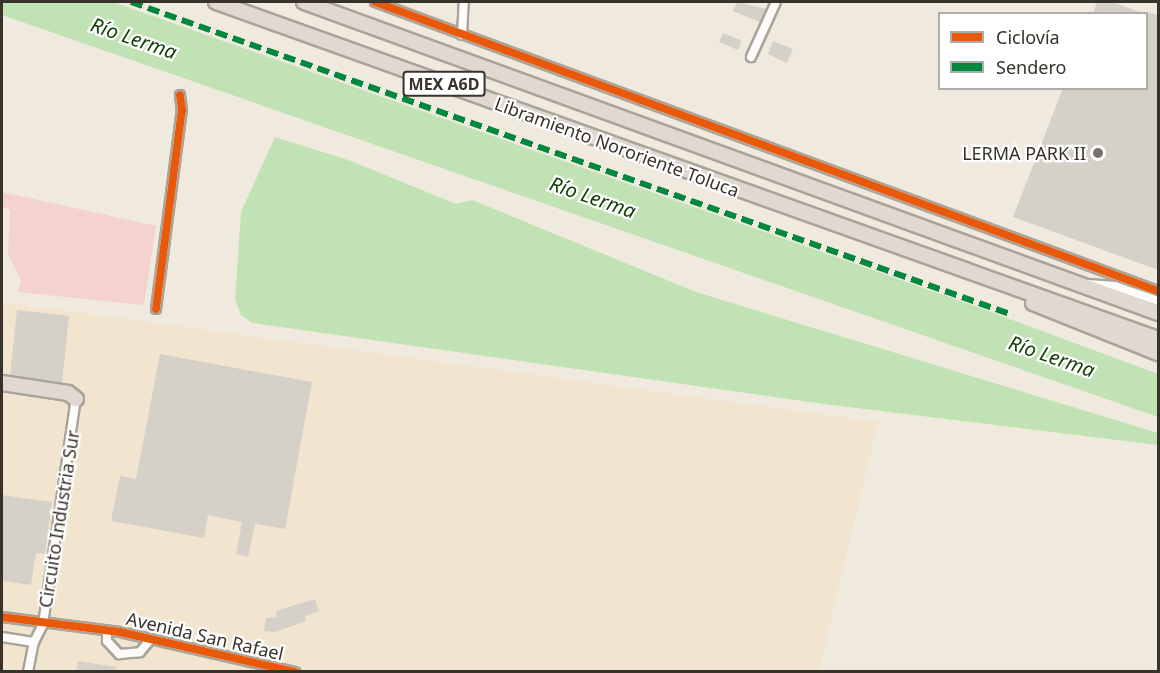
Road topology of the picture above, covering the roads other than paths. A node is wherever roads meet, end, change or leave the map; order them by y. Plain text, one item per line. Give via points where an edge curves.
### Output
1 (216, 2) edge
2 (303, 2) edge
3 (375, 2) edge
4 (464, 2) edge
5 (776, 2) edge
6 (462, 35) junction
7 (751, 57) dead end
8 (180, 94) dead end
9 (1084, 284) junction
10 (1018, 290) junction
11 (1158, 291) edge
12 (1158, 301) edge
13 (156, 309) dead end
14 (1158, 313) edge
15 (1158, 339) edge
16 (1158, 353) edge
17 (2, 383) edge
18 (76, 399) joint
19 (2, 617) edge
20 (43, 624) junction
21 (106, 631) junction
22 (2, 638) edge
23 (151, 639) junction
24 (34, 642) junction
25 (28, 672) edge
26 (295, 672) edge

1 - 10 highway, Libramiento Nororiente Toluca / MEX A6D
2 - 9 highway, Libramiento Nororiente Toluca / MEX A6D
3 - 6 street
4 - 6 street
5 - 7 street
6 - 11 street
8 - 13 street via 182,110
9 - 12 street via 1115,286
9 - 14 highway, Libramiento Nororiente Toluca
10 - 15 highway
10 - 16 highway via 1049,311
17 - 18 highway via 68,393
18 - 20 street, Circuito Industria Sur
19 - 20 street, Avenida San Rafael
20 - 21 street, Avenida San Rafael
20 - 24 street, Circuito Industria Sur
21 - 23 street, Avenida San Rafael
21 - 23 street via 107,641 119,654 140,652
22 - 24 street
23 - 26 street, Avenida San Rafael
24 - 25 street, Circuito Industria Sur

